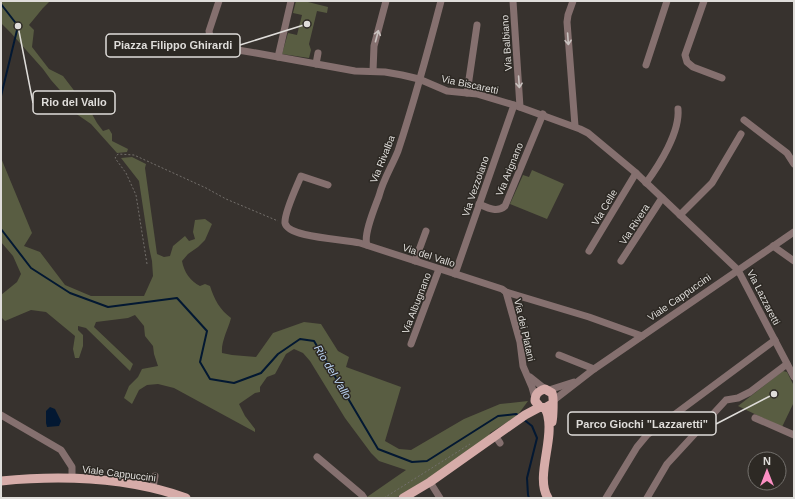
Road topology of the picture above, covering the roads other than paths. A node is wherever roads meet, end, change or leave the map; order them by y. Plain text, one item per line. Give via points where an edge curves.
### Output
1 (219, 1) edge
2 (291, 1) edge
3 (386, 1) edge
4 (440, 1) edge
5 (513, 1) edge
6 (573, 1) edge
7 (668, 1) edge
8 (704, 1) edge
9 (477, 25) dead end
10 (318, 53) dead end
11 (278, 57) junction
12 (316, 64) junction
13 (646, 65) dead end
14 (373, 71) junction
15 (722, 78) dead end
16 (419, 79) junction
17 (467, 93) junction
18 (517, 106) junction
19 (678, 109) dead end
20 (543, 114) junction
21 (744, 120) dead end
22 (575, 126) junction
23 (741, 134) dead end
24 (794, 164) edge
25 (636, 173) junction
26 (646, 182) junction
27 (328, 184) dead end
28 (662, 198) junction
29 (480, 204) junction
30 (680, 215) junction
31 (426, 232) dead end
32 (794, 232) edge
33 (367, 245) junction
34 (773, 246) junction
35 (589, 251) dead end
36 (415, 261) junction
37 (621, 261) dead end
38 (794, 261) edge
39 (439, 269) junction
40 (738, 270) junction
41 (454, 274) junction
42 (506, 292) junction
43 (642, 336) junction
44 (775, 340) junction
45 (411, 344) dead end
46 (559, 355) dead end
47 (787, 364) junction
48 (594, 369) junction
49 (526, 372) junction
50 (794, 377) edge
51 (578, 381) junction
52 (547, 390) junction
53 (539, 406) junction
54 (1, 415) edge
55 (755, 418) dead end
56 (794, 435) edge
57 (317, 457) dead end
58 (72, 478) junction
59 (1, 481) edge
60 (430, 482) junction
61 (545, 497) edge
62 (186, 498) edge
63 (364, 498) edge
64 (403, 498) edge
65 (440, 498) edge
66 (606, 498) edge
67 (647, 498) edge

1 - 11 street, Via Biscaretti via 209,31 214,44
2 - 11 street
14 -> 3 street via 374,46
4 - 16 street, Via Rivalba
5 -> 18 street, Via Balbiano
6 -> 22 street via 567,22
7 - 13 street
8 - 15 street via 685,56 693,67
9 - 17 street
10 - 12 street
11 - 12 street, Via Biscaretti
12 - 14 street, Via Biscaretti via 355,71
14 - 16 street, Via Biscaretti
16 - 17 street, Via Biscaretti via 447,91
16 - 33 street, Via Rivalba via 398,150 385,178 366,236
17 - 18 street, Via Biscaretti
18 - 20 street, Via Biscaretti
18 - 29 street, Via Vezzolano
19 - 26 street via 679,117 673,136
20 - 22 street, Via Biscaretti
20 - 29 street, Via Arignano via 505,206 501,210 496,210
21 - 24 street via 787,153
22 - 25 street, Via Biscaretti via 588,133
23 - 30 street via 712,182
25 - 26 street, Via Biscaretti
25 - 35 street, Via Celle
26 - 28 street, Via Biscaretti
27 - 33 street, Via del Vallo via 301,176 285,215 285,224 289,230 313,237 351,240
28 - 30 street, Via Biscaretti
28 - 37 street, Via Rivera
29 - 41 street, Via Vezzolano
30 - 40 street, Via Biscaretti
31 - 36 street
32 - 34 street, Viale Cappuccini
33 - 36 street, Via del Vallo
34 - 38 street
34 - 40 street, Viale Cappuccini
36 - 39 street, Via del Vallo
39 - 41 street, Via del Vallo
39 - 45 street, Via Albugnano
40 - 43 street, Viale Cappuccini
40 - 44 street, Via Lazzaretti
41 - 42 street, Via del Vallo
42 - 43 street, Via del Vallo
42 - 49 street, Via dei Platani
43 - 48 street, Viale Cappuccini
44 - 47 street, Via Lazzaretti
44 - 66 street via 647,435
46 - 48 street
47 - 50 street, Via Lazzaretti
47 - 67 street via 750,392 726,400 667,464
48 - 51 street, Viale Cappuccini
49 - 52 street, Via dei Platani
49 - 53 street, Via dei Platani
51 - 52 street, Viale Cappuccini
51 - 53 street, Viale Cappuccini
52 - 53 main road via 552,393
52 - 53 main road via 540,390 537,393
53 - 60 main road, Viale Cappuccini via 498,440
53 - 61 main road via 549,417 543,481
54 - 58 street via 61,450 72,467
55 - 56 street
57 - 63 street
58 - 59 main road, Viale Cappuccini
58 - 62 main road, Viale Cappuccini via 114,482 156,481
60 - 64 main road, Viale Cappuccini
60 - 65 street

